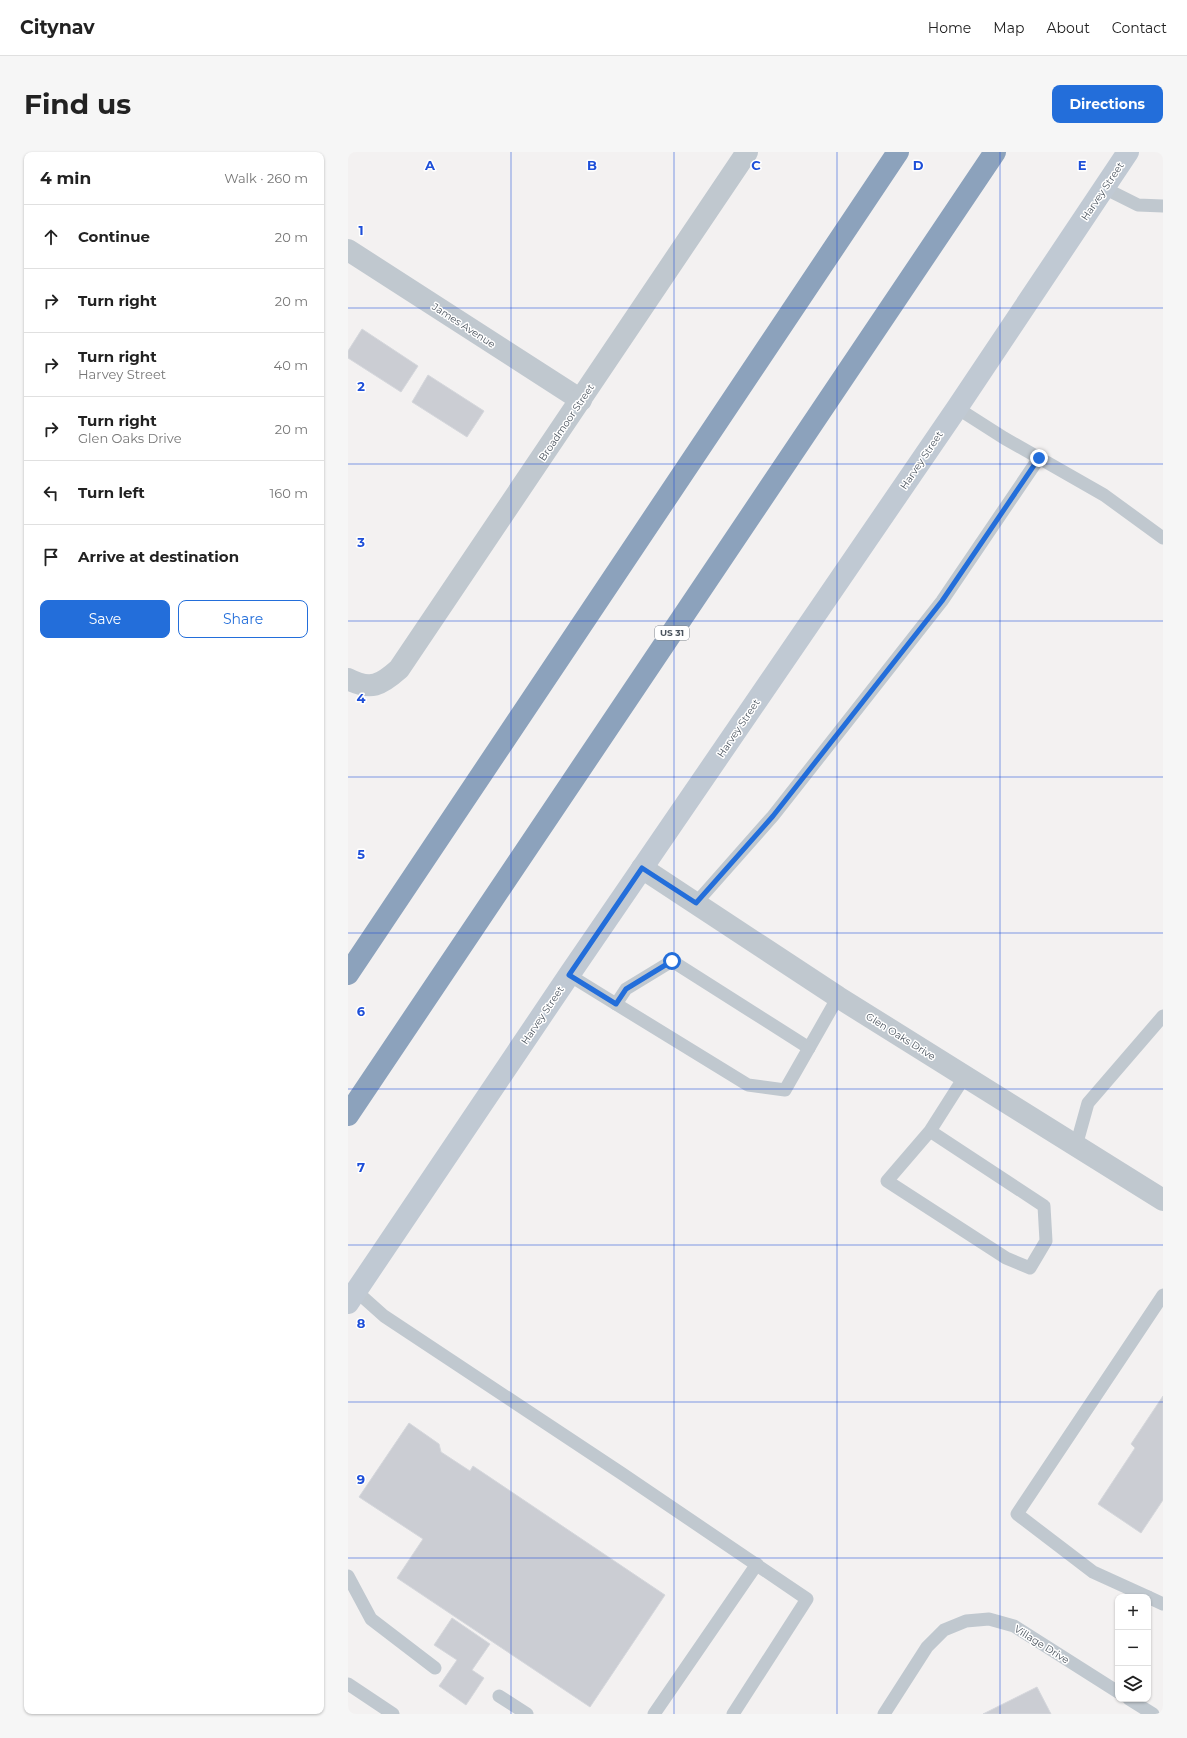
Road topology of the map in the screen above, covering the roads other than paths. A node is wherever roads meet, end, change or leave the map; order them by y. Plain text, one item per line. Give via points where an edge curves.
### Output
1 (747, 152) edge
2 (898, 152) edge
3 (995, 152) edge
4 (1128, 152) edge
5 (1104, 188) junction
6 (1163, 206) edge
7 (348, 250) edge
8 (581, 400) junction
9 (957, 408) junction
10 (1039, 458) junction
11 (1163, 538) edge
12 (348, 679) edge
13 (642, 868) junction
14 (696, 903) junction
15 (348, 974) edge
16 (569, 975) junction
17 (838, 997) junction
18 (616, 1004) junction
19 (1163, 1016) edge
20 (809, 1048) junction
21 (965, 1076) junction
22 (348, 1115) edge
23 (930, 1131) junction
24 (1076, 1146) junction
25 (1163, 1200) edge
26 (1163, 1295) edge
27 (352, 1297) edge
28 (757, 1564) junction
29 (348, 1576) edge
30 (1141, 1594) edge
31 (1151, 1598) edge
32 (1163, 1604) edge
33 (435, 1668) dead end
34 (348, 1684) edge
35 (1115, 1690) edge
36 (499, 1696) dead end
37 (1134, 1702) edge
38 (393, 1714) edge
39 (527, 1714) edge
40 (654, 1714) edge
41 (734, 1714) edge
42 (884, 1714) edge
43 (1153, 1714) edge

1 - 8 street, Broadmoor Street
2 - 15 highway
3 - 22 highway, US 31
4 - 5 street, Harvey Street
5 - 6 lane via 1138,205
5 - 9 street, Harvey Street
7 - 8 street, James Avenue
8 - 12 street, Broadmoor Street via 399,669 378,685 368,686
9 - 10 lane
9 - 13 street, Harvey Street
10 - 11 lane via 1104,495
10 - 14 lane via 942,601 773,816
13 - 14 street, Glen Oaks Drive
13 - 16 street, Harvey Street
14 - 17 street, Glen Oaks Drive
16 - 18 lane
16 - 27 street, Harvey Street
17 - 20 lane
17 - 21 street, Glen Oaks Drive
18 - 20 lane via 626,989 672,961
18 - 20 lane via 748,1085 785,1090
19 - 24 lane via 1088,1102
21 - 23 lane
21 - 24 street, Glen Oaks Drive
23 - 23 lane via 1044,1206 1046,1241 1030,1268 1006,1258 887,1181
24 - 25 street, Glen Oaks Drive
26 - 30 lane via 1017,1514 1093,1572
27 - 28 lane
28 - 40 lane
28 - 41 lane via 807,1600
29 - 33 lane via 370,1619
31 - 32 lane
34 - 38 lane
35 - 42 lane, Village Drive via 1014,1626 989,1619 966,1621 944,1630 927,1647
36 - 39 lane
37 - 43 lane

